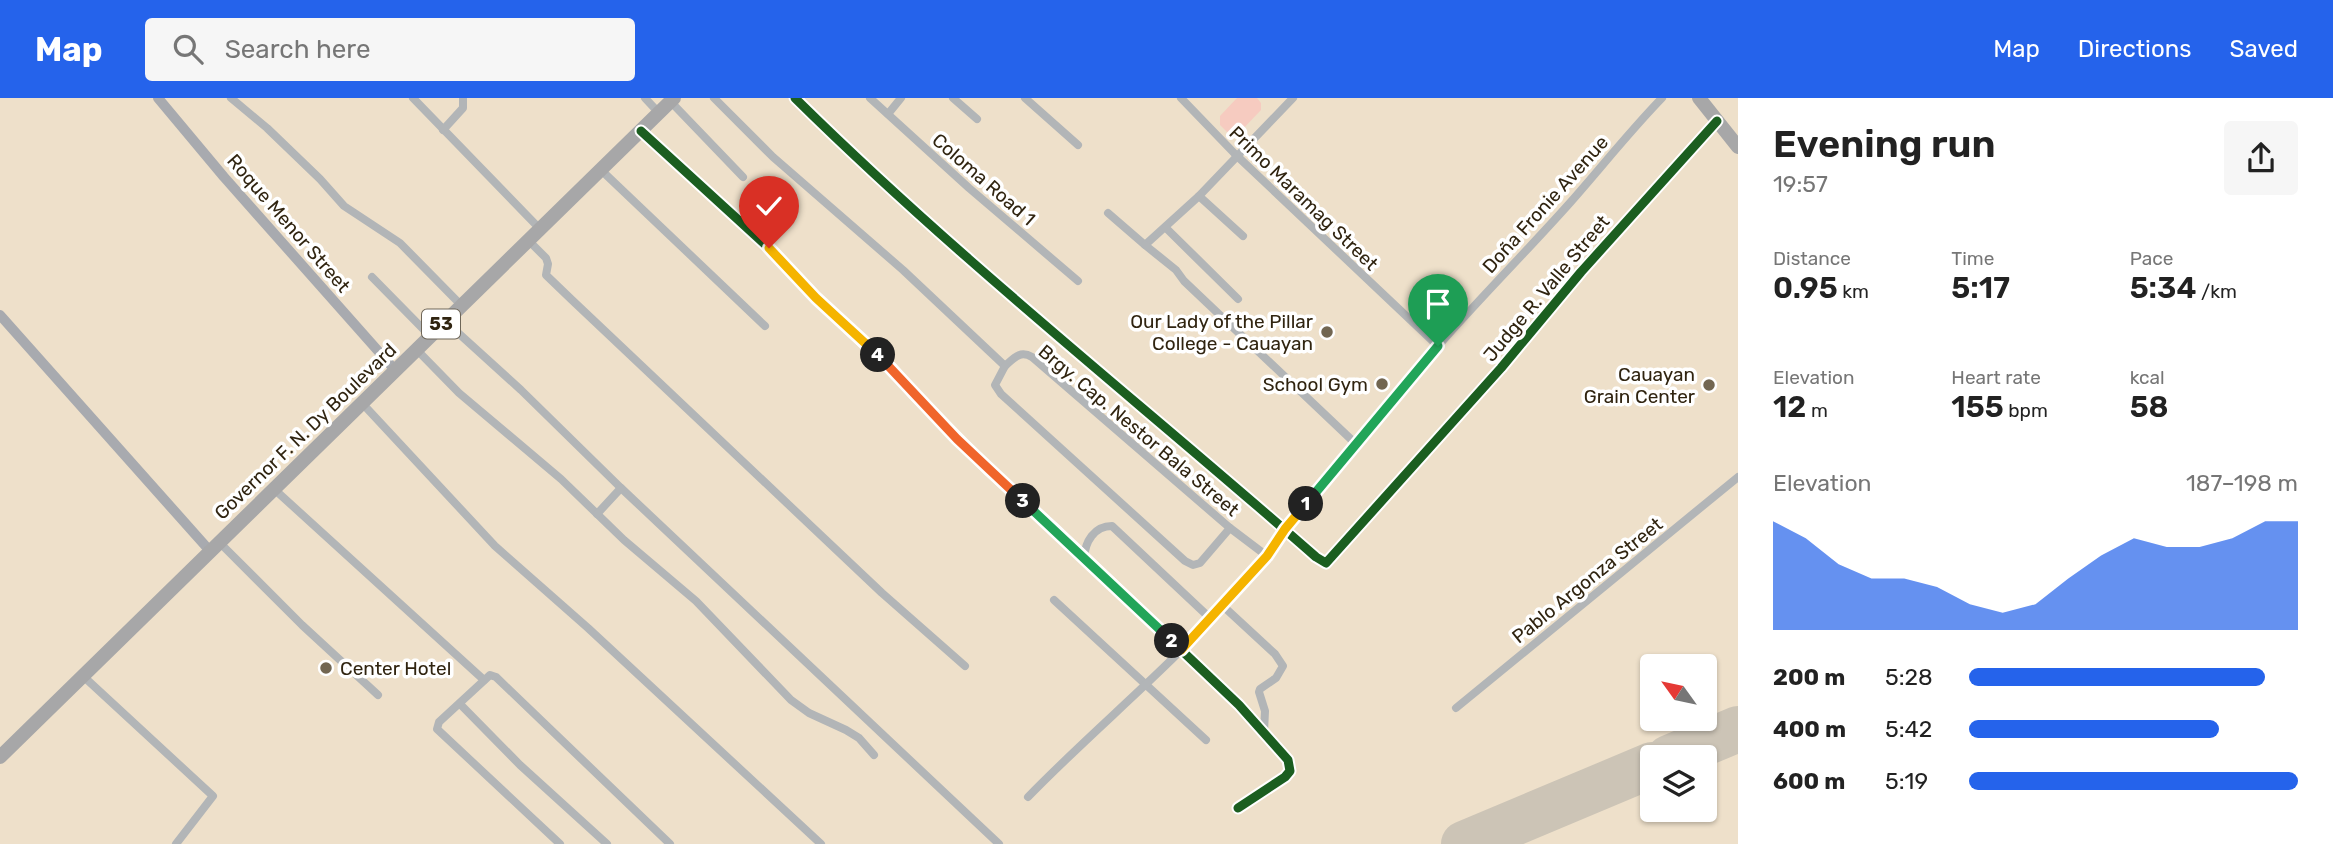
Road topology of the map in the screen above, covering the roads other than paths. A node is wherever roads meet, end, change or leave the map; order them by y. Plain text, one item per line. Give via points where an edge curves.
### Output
1 (158, 98) edge
2 (231, 98) edge
3 (413, 98) edge
4 (463, 98) edge
5 (645, 98) edge
6 (714, 98) edge
7 (795, 98) edge
8 (870, 98) edge
9 (901, 98) edge
10 (953, 98) edge
11 (1025, 98) edge
12 (1181, 98) edge
13 (1293, 98) edge
14 (1662, 98) edge
15 (1699, 98) edge
16 (672, 100) edge
17 (659, 113) junction
18 (888, 114) junction
19 (976, 119) dead end
20 (1717, 121) junction
21 (443, 130) junction
22 (640, 131) junction
23 (1078, 145) dead end
24 (1738, 147) edge
25 (1236, 155) junction
26 (601, 170) junction
27 (743, 177) dead end
28 (1199, 196) junction
29 (1108, 213) dead end
30 (1166, 228) junction
31 (540, 229) junction
32 (1243, 236) dead end
33 (528, 240) junction
34 (1145, 245) junction
35 (372, 277) dead end
36 (1079, 281) dead end
37 (1238, 299) dead end
38 (461, 305) junction
39 (0, 314) edge
40 (445, 321) junction
41 (765, 326) dead end
42 (430, 336) junction
43 (1438, 346) junction
44 (416, 349) junction
45 (1005, 366) junction
46 (395, 370) junction
47 (361, 402) junction
48 (1356, 444) junction
49 (1738, 477) edge
50 (621, 488) junction
51 (274, 489) junction
52 (597, 514) junction
53 (1230, 528) junction
54 (1285, 529) junction
55 (214, 547) junction
56 (1267, 556) junction
57 (1084, 558) junction
58 (1054, 600) dead end
59 (1223, 606) junction
60 (1211, 619) junction
61 (1181, 650) junction
62 (965, 666) dead end
63 (83, 676) junction
64 (484, 680) junction
65 (1145, 683) junction
66 (378, 695) dead end
67 (460, 704) junction
68 (1456, 708) dead end
69 (1264, 732) junction
70 (1206, 740) dead end
71 (874, 755) dead end
72 (0, 757) edge
73 (1028, 797) dead end
74 (1238, 808) dead end
75 (176, 844) edge
76 (560, 844) edge
77 (607, 844) edge
78 (670, 844) edge
79 (821, 844) edge
80 (999, 844) edge

1 - 46 street, Roque Menor Street
2 - 38 street via 345,206 400,243
3 - 21 street
4 - 21 street via 463,108
5 - 17 street
6 - 45 street
7 - 54 street, Judge R. Valle Street via 882,182
8 - 18 street, Coloma Road 1
9 - 18 street
10 - 19 street
11 - 23 street
12 - 25 street, Primo Maramag Street
13 - 25 street
14 - 43 street, Doña Fronie Avenue
15 - 20 highway
16 - 17 highway, Governor F. N. Dy Boulevard / 53
16 - 27 street
17 - 22 highway, Governor F. N. Dy Boulevard / 53
18 - 36 street, Coloma Road 1
20 - 24 highway
20 - 54 street, Judge R. Valle Street via 1331,560 1322,561
21 - 31 street
22 - 26 highway, Governor F. N. Dy Boulevard / 53
22 - 57 street via 769,248 989,471
25 - 28 street
25 - 43 street, Primo Maramag Street
26 - 31 highway, Governor F. N. Dy Boulevard / 53
26 - 41 street
28 - 30 street
28 - 32 street
29 - 34 street
30 - 34 street
30 - 37 street
31 - 33 highway, Governor F. N. Dy Boulevard / 53
33 - 38 highway, Governor F. N. Dy Boulevard / 53
33 - 62 street via 547,258 546,275
34 - 48 street
35 - 42 street
38 - 40 highway, Governor F. N. Dy Boulevard / 53
39 - 55 street
40 - 42 highway, Governor F. N. Dy Boulevard / 53
40 - 50 street
42 - 44 highway, Governor F. N. Dy Boulevard / 53
43 - 48 street, Doña Fronie Avenue
44 - 46 highway, Governor F. N. Dy Boulevard / 53
44 - 52 street via 459,393
45 - 53 street, Brgy. Cap. Nestor Bala Street via 1020,354 1032,356
45 - 53 street via 995,385 1001,394 1185,562 1200,563
46 - 47 highway, Governor F. N. Dy Boulevard / 53
47 - 51 highway, Governor F. N. Dy Boulevard / 53
47 - 79 street via 495,546
48 - 54 street, Doña Fronie Avenue
49 - 68 street, Pablo Argonza Street
50 - 52 street
50 - 80 street
51 - 55 highway, Governor F. N. Dy Boulevard / 53
51 - 64 street
52 - 71 street via 696,601 792,700 859,738
53 - 56 street, Brgy. Cap. Nestor Bala Street
54 - 56 street, Doña Fronie Avenue
55 - 63 highway, Governor F. N. Dy Boulevard / 53
55 - 66 street
56 - 59 street, Doña Fronie Avenue
57 - 60 street via 1094,533 1112,526
57 - 61 street
58 - 65 street
59 - 60 street, Doña Fronie Avenue
59 - 69 street via 1283,666 1258,692 1265,711
60 - 61 street, Doña Fronie Avenue
61 - 65 street, Doña Fronie Avenue
61 - 69 street
63 - 72 highway, 53
63 - 75 street via 213,796
64 - 67 street
64 - 78 street via 496,677
65 - 70 street
65 - 73 street, Doña Fronie Avenue
67 - 76 street via 439,722 438,731
67 - 77 street
69 - 74 street via 1288,760 1290,771

